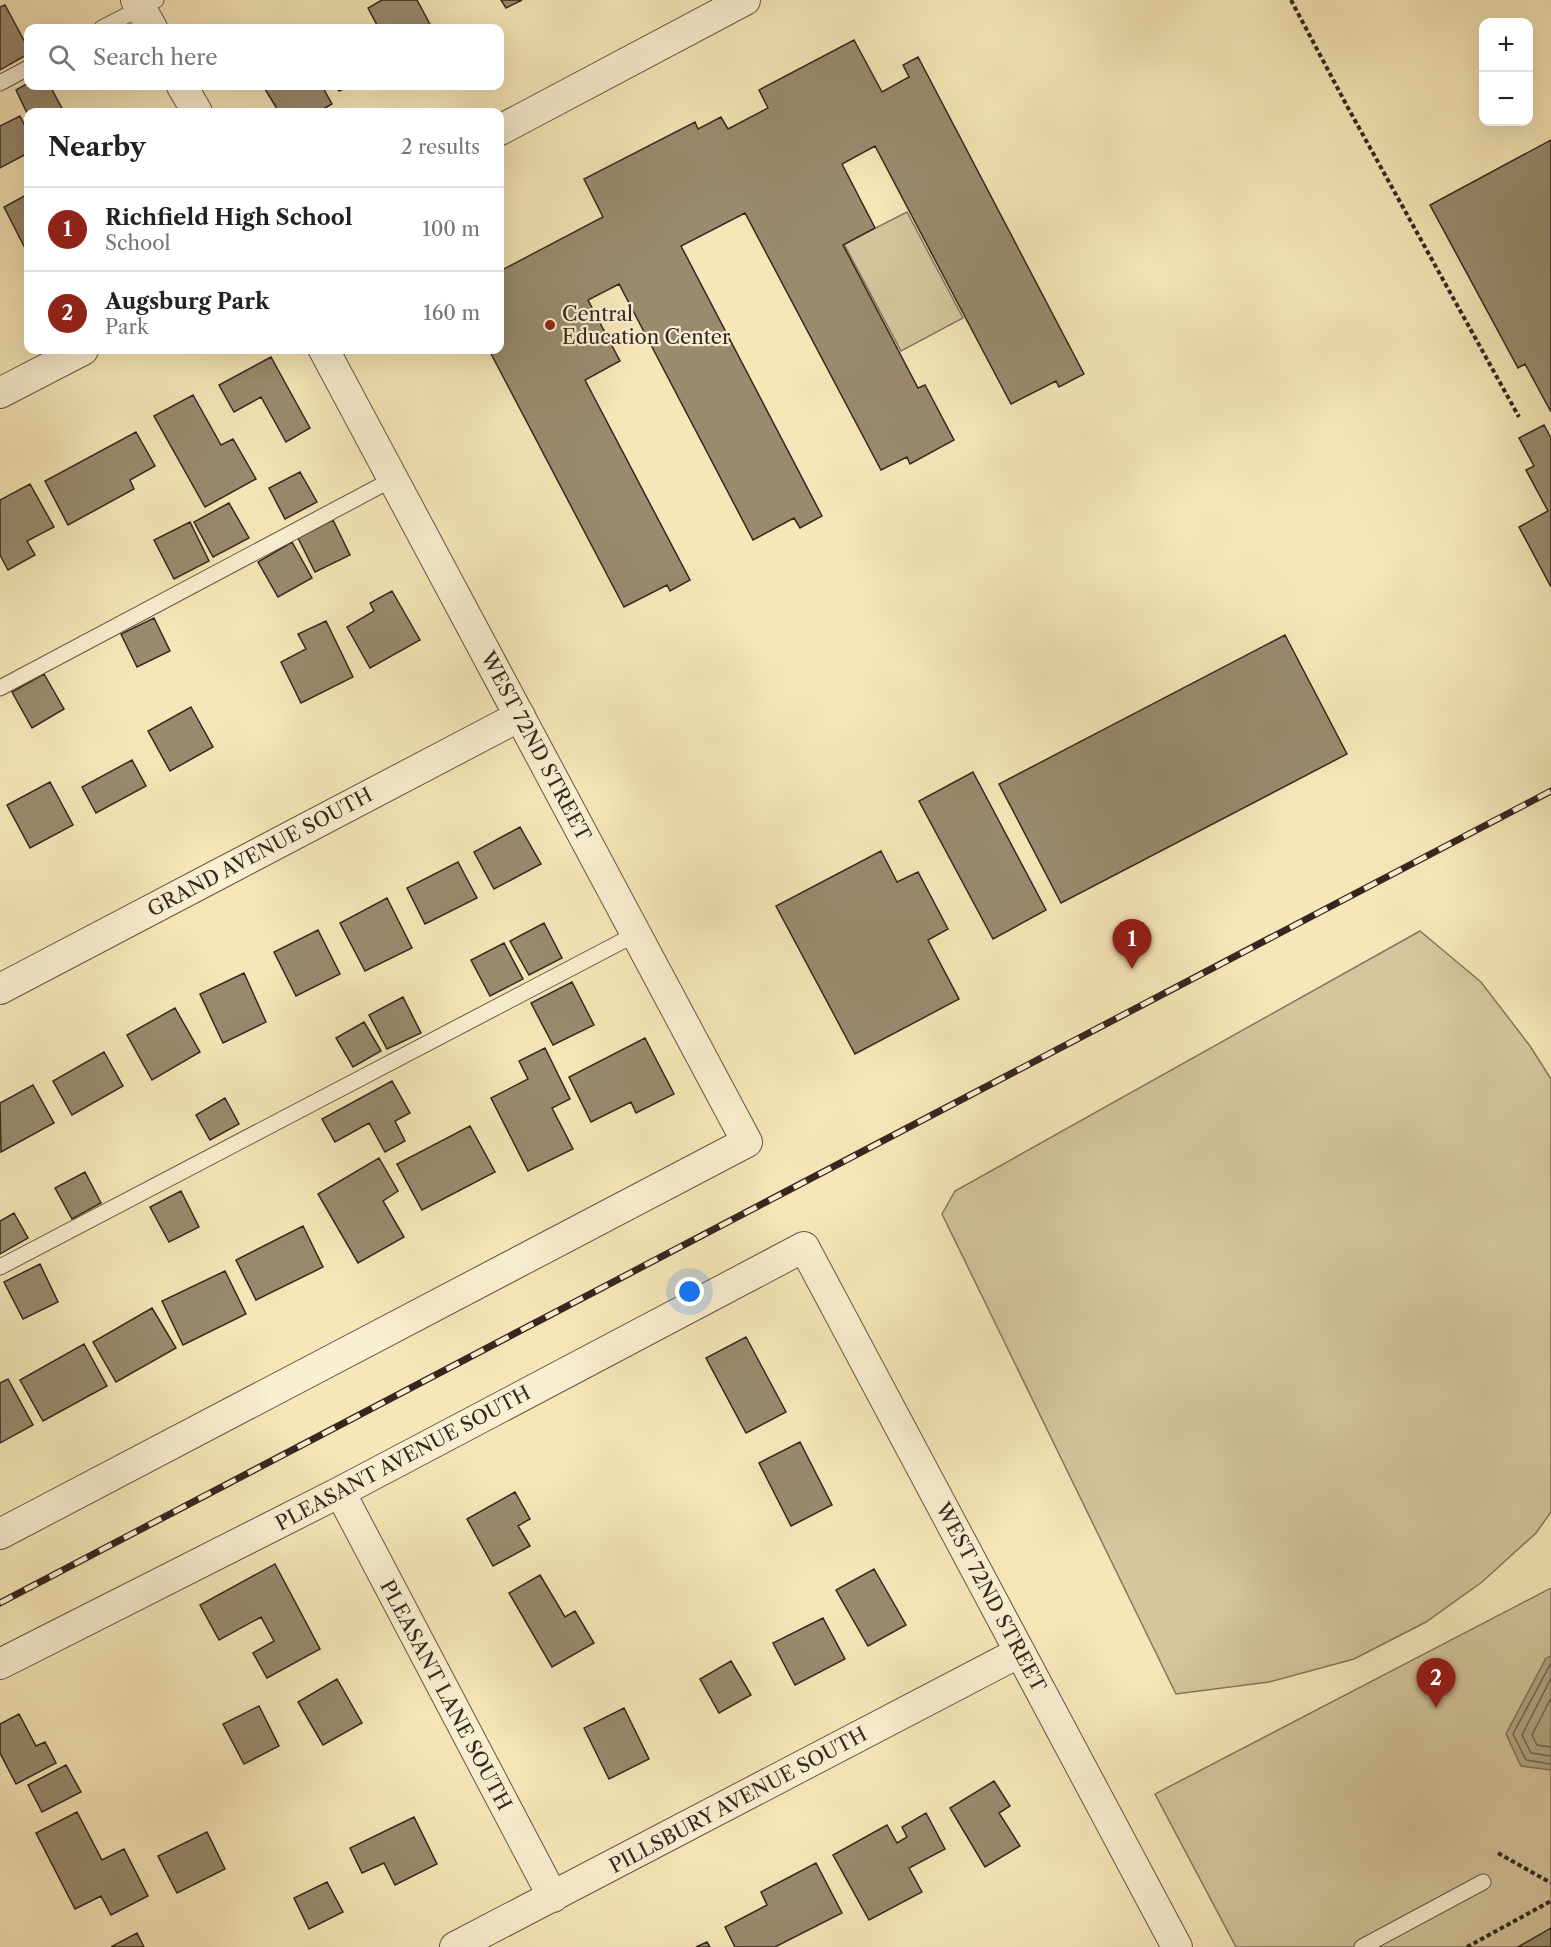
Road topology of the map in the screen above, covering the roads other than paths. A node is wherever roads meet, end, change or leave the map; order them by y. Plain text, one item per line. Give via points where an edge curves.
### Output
1 (745, 0) edge
2 (146, 9) edge
3 (111, 24) edge
4 (24, 70) edge
5 (0, 83) edge
6 (184, 90) edge
7 (195, 108) edge
8 (504, 128) edge
9 (75, 354) edge
10 (326, 354) edge
11 (0, 393) edge
12 (393, 479) junction
13 (0, 688) edge
14 (520, 716) junction
15 (636, 934) junction
16 (0, 989) edge
17 (804, 1246) joint
18 (0, 1267) edge
19 (340, 1492) junction
20 (0, 1534) edge
21 (1020, 1652) junction
22 (0, 1664) edge
23 (1483, 1882) dead end
24 (553, 1897) junction
25 (455, 1947) edge
26 (1177, 1947) edge
27 (1362, 1947) edge

1 - 8 street
2 - 3 lane
4 - 5 lane
6 - 7 street
9 - 11 street
10 - 12 street, WEST 72ND STREET
12 - 13 lane
12 - 14 street, WEST 72ND STREET
14 - 15 street, WEST 72ND STREET
14 - 16 street, GRAND AVENUE SOUTH
15 - 18 lane
15 - 20 street, WEST 72ND STREET via 747,1142
17 - 19 street, PLEASANT AVENUE SOUTH
17 - 21 street, WEST 72ND STREET
19 - 22 street, PLEASANT AVENUE SOUTH
19 - 24 street, PLEASANT LANE SOUTH
21 - 24 street, PILLSBURY AVENUE SOUTH
21 - 26 street, WEST 72ND STREET
23 - 27 lane
24 - 25 street, PILLSBURY AVENUE SOUTH

